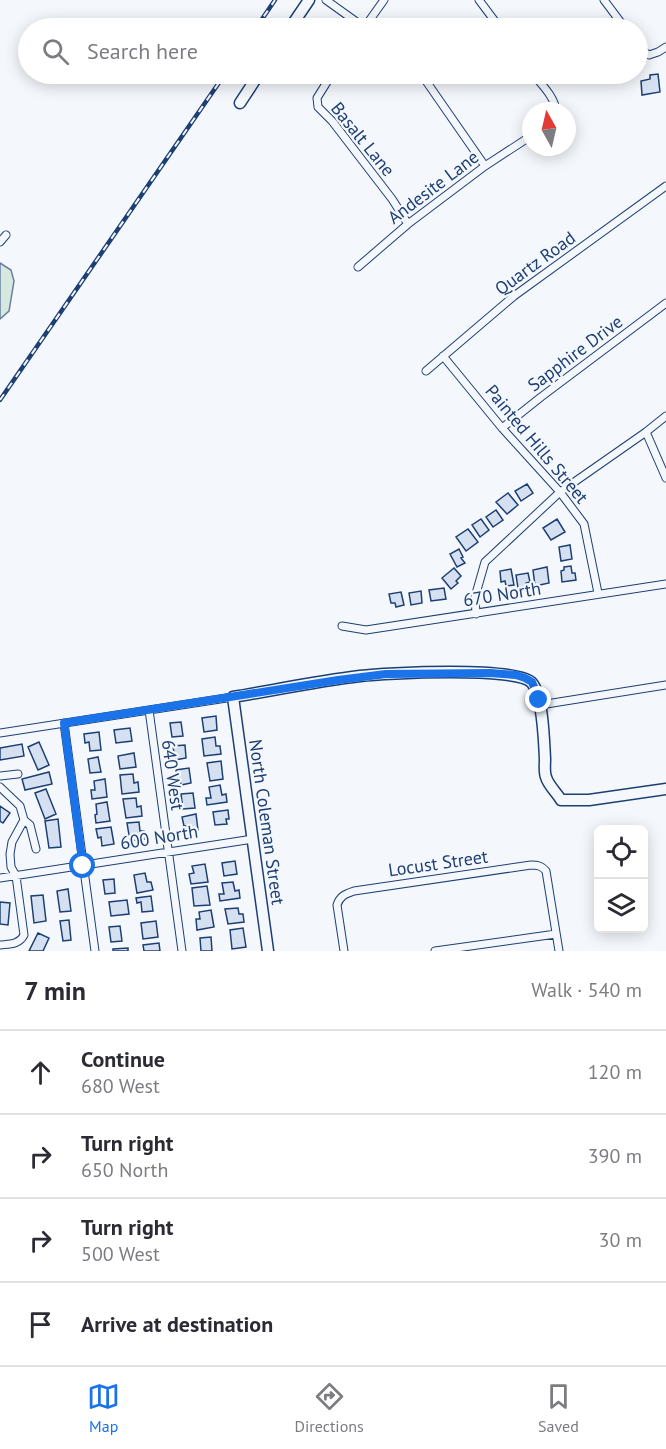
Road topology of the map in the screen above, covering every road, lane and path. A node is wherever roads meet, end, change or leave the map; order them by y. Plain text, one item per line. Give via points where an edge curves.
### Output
1 (309, 0) edge
2 (326, 0) edge
3 (384, 0) edge
4 (478, 0) edge
5 (604, 0) edge
6 (297, 18) edge
7 (350, 18) edge
8 (371, 18) edge
9 (492, 18) edge
10 (618, 18) edge
11 (666, 47) edge
12 (648, 54) edge
13 (252, 84) edge
14 (326, 84) edge
15 (428, 84) edge
16 (541, 84) edge
17 (554, 102) edge
18 (240, 103) dead end
19 (522, 142) edge
20 (485, 166) junction
21 (666, 186) edge
22 (408, 224) junction
23 (6, 235) dead end
24 (0, 242) edge
25 (358, 267) dead end
26 (666, 303) edge
27 (443, 356) junction
28 (426, 371) dead end
29 (666, 416) edge
30 (502, 428) junction
31 (646, 432) junction
32 (666, 478) edge
33 (560, 492) junction
34 (666, 584) edge
35 (598, 594) junction
36 (476, 614) junction
37 (342, 626) dead end
38 (666, 685) edge
39 (233, 697) junction
40 (540, 705) junction
41 (149, 710) junction
42 (64, 723) junction
43 (0, 733) edge
44 (18, 774) dead end
45 (0, 776) edge
46 (0, 787) edge
47 (666, 789) edge
48 (24, 820) junction
49 (253, 839) junction
50 (36, 849) dead end
51 (168, 852) junction
52 (83, 866) junction
53 (16, 876) junction
54 (0, 878) edge
55 (556, 934) junction
56 (0, 945) edge
57 (94, 951) edge
58 (182, 951) edge
59 (268, 951) edge
60 (344, 951) edge
61 (435, 951) edge
62 (559, 951) edge

1 - 6 street
2 - 7 street
3 - 8 street
4 - 9 street
5 - 10 street
11 - 12 street
13 - 18 street
14 - 22 street, Basalt Lane via 317,98 318,107 393,199
15 - 20 street
16 - 17 street
19 - 20 street, Andesite Lane
20 - 22 street, Andesite Lane
21 - 27 street, Quartz Road via 514,296
22 - 25 street, Andesite Lane
23 - 24 street
26 - 30 street, Sapphire Drive
27 - 28 street, Quartz Road
27 - 30 street, Painted Hills Street
29 - 31 street
30 - 33 street, Painted Hills Street
31 - 32 street
31 - 33 street
33 - 35 street, Painted Hills Street via 584,524
33 - 36 street via 485,562 475,597
34 - 35 street, 670 North
35 - 36 street, 670 North
36 - 37 street, 670 North via 366,630
38 - 40 street
39 - 40 street via 386,674 490,673 516,675 532,682
39 - 41 street
39 - 49 street, North Coleman Street
40 - 47 street via 546,777 561,800
41 - 42 street
41 - 51 street, 640 West
42 - 43 street
42 - 52 street
44 - 45 street
46 - 48 street via 20,806
48 - 50 street via 30,825
48 - 53 street via 10,848 11,867
49 - 51 street, 600 North
49 - 59 street, North Coleman Street
51 - 52 street, 600 North
51 - 58 street, 640 West
52 - 53 street, 600 North
52 - 57 street
53 - 54 street, 600 North
53 - 56 street via 24,935 12,944
55 - 60 street, Locust Street via 546,871 531,865 343,895 337,905
55 - 61 street
55 - 62 street

